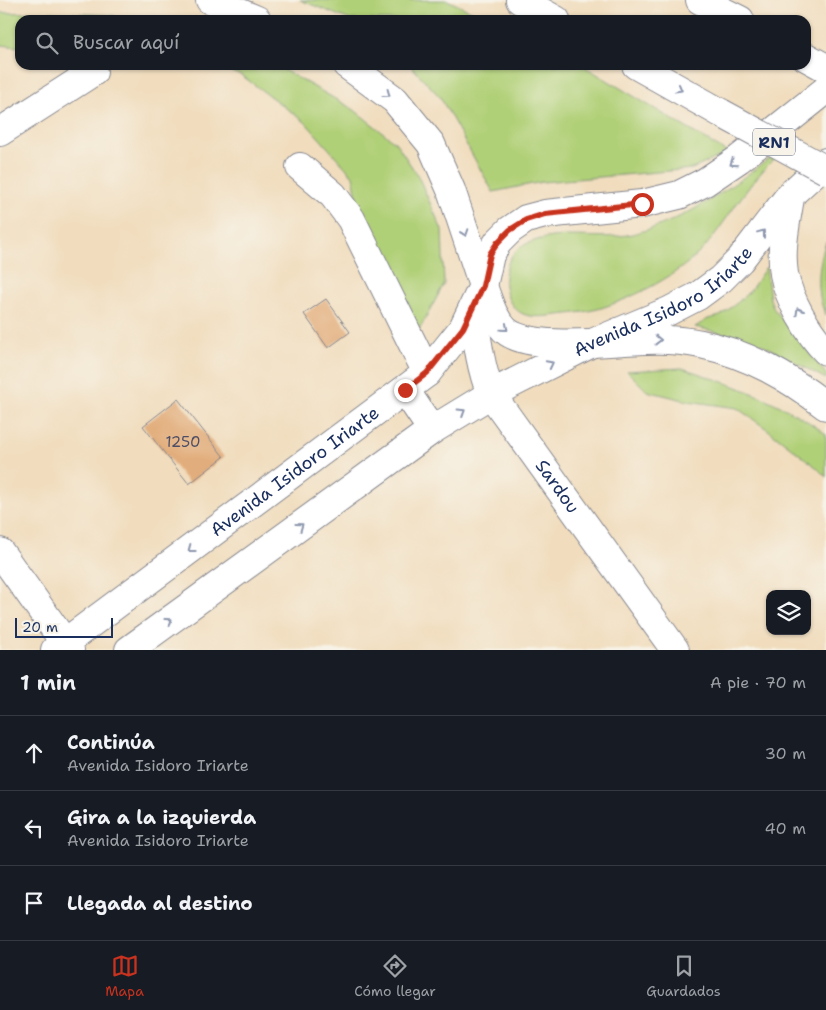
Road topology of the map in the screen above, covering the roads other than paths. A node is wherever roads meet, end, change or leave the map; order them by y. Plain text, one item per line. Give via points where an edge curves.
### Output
1 (210, 0) edge
2 (520, 0) edge
3 (700, 0) edge
4 (245, 15) edge
5 (547, 15) edge
6 (730, 15) edge
7 (811, 60) edge
8 (826, 68) edge
9 (354, 70) edge
10 (645, 70) edge
11 (93, 72) dead end
12 (826, 90) edge
13 (0, 132) edge
14 (826, 162) edge
15 (300, 167) dead end
16 (826, 170) edge
17 (790, 195) junction
18 (478, 297) junction
19 (592, 342) junction
20 (826, 352) edge
21 (427, 373) junction
22 (405, 390) junction
23 (491, 394) junction
24 (826, 406) edge
25 (432, 430) junction
26 (0, 552) edge
27 (64, 648) edge
28 (129, 650) edge
29 (675, 650) edge

1 - 4 main road
2 - 5 main road
3 - 6 main road
7 - 8 main road
9 -> 18 main road via 395,100 431,144 451,190
10 -> 16 main road, RN1, bridge
11 - 13 main road
12 -> 18 main road, Avenida Isidoro Iriarte via 740,158 679,195 642,204 545,214 526,220 510,230 490,254
14 - 17 main road, Avenida Isidoro Iriarte
15 - 21 main road via 333,195 351,220
19 -> 17 main road, Avenida Isidoro Iriarte via 669,311 721,279 740,260
20 -> 17 main road via 796,307 784,274 783,242
18 -> 19 main road via 507,331 520,338 536,342
18 - 21 main road, Avenida Isidoro Iriarte via 463,328
18 - 23 main road, Sardou via 480,354
23 -> 19 main road, Avenida Isidoro Iriarte
19 -> 24 main road via 672,340 726,350 777,372
21 - 22 main road, Avenida Isidoro Iriarte
22 - 25 main road
22 -> 27 main road, Avenida Isidoro Iriarte
25 -> 23 main road, Avenida Isidoro Iriarte
23 - 29 main road, Sardou
28 -> 25 main road, Avenida Isidoro Iriarte
26 - 27 main road

